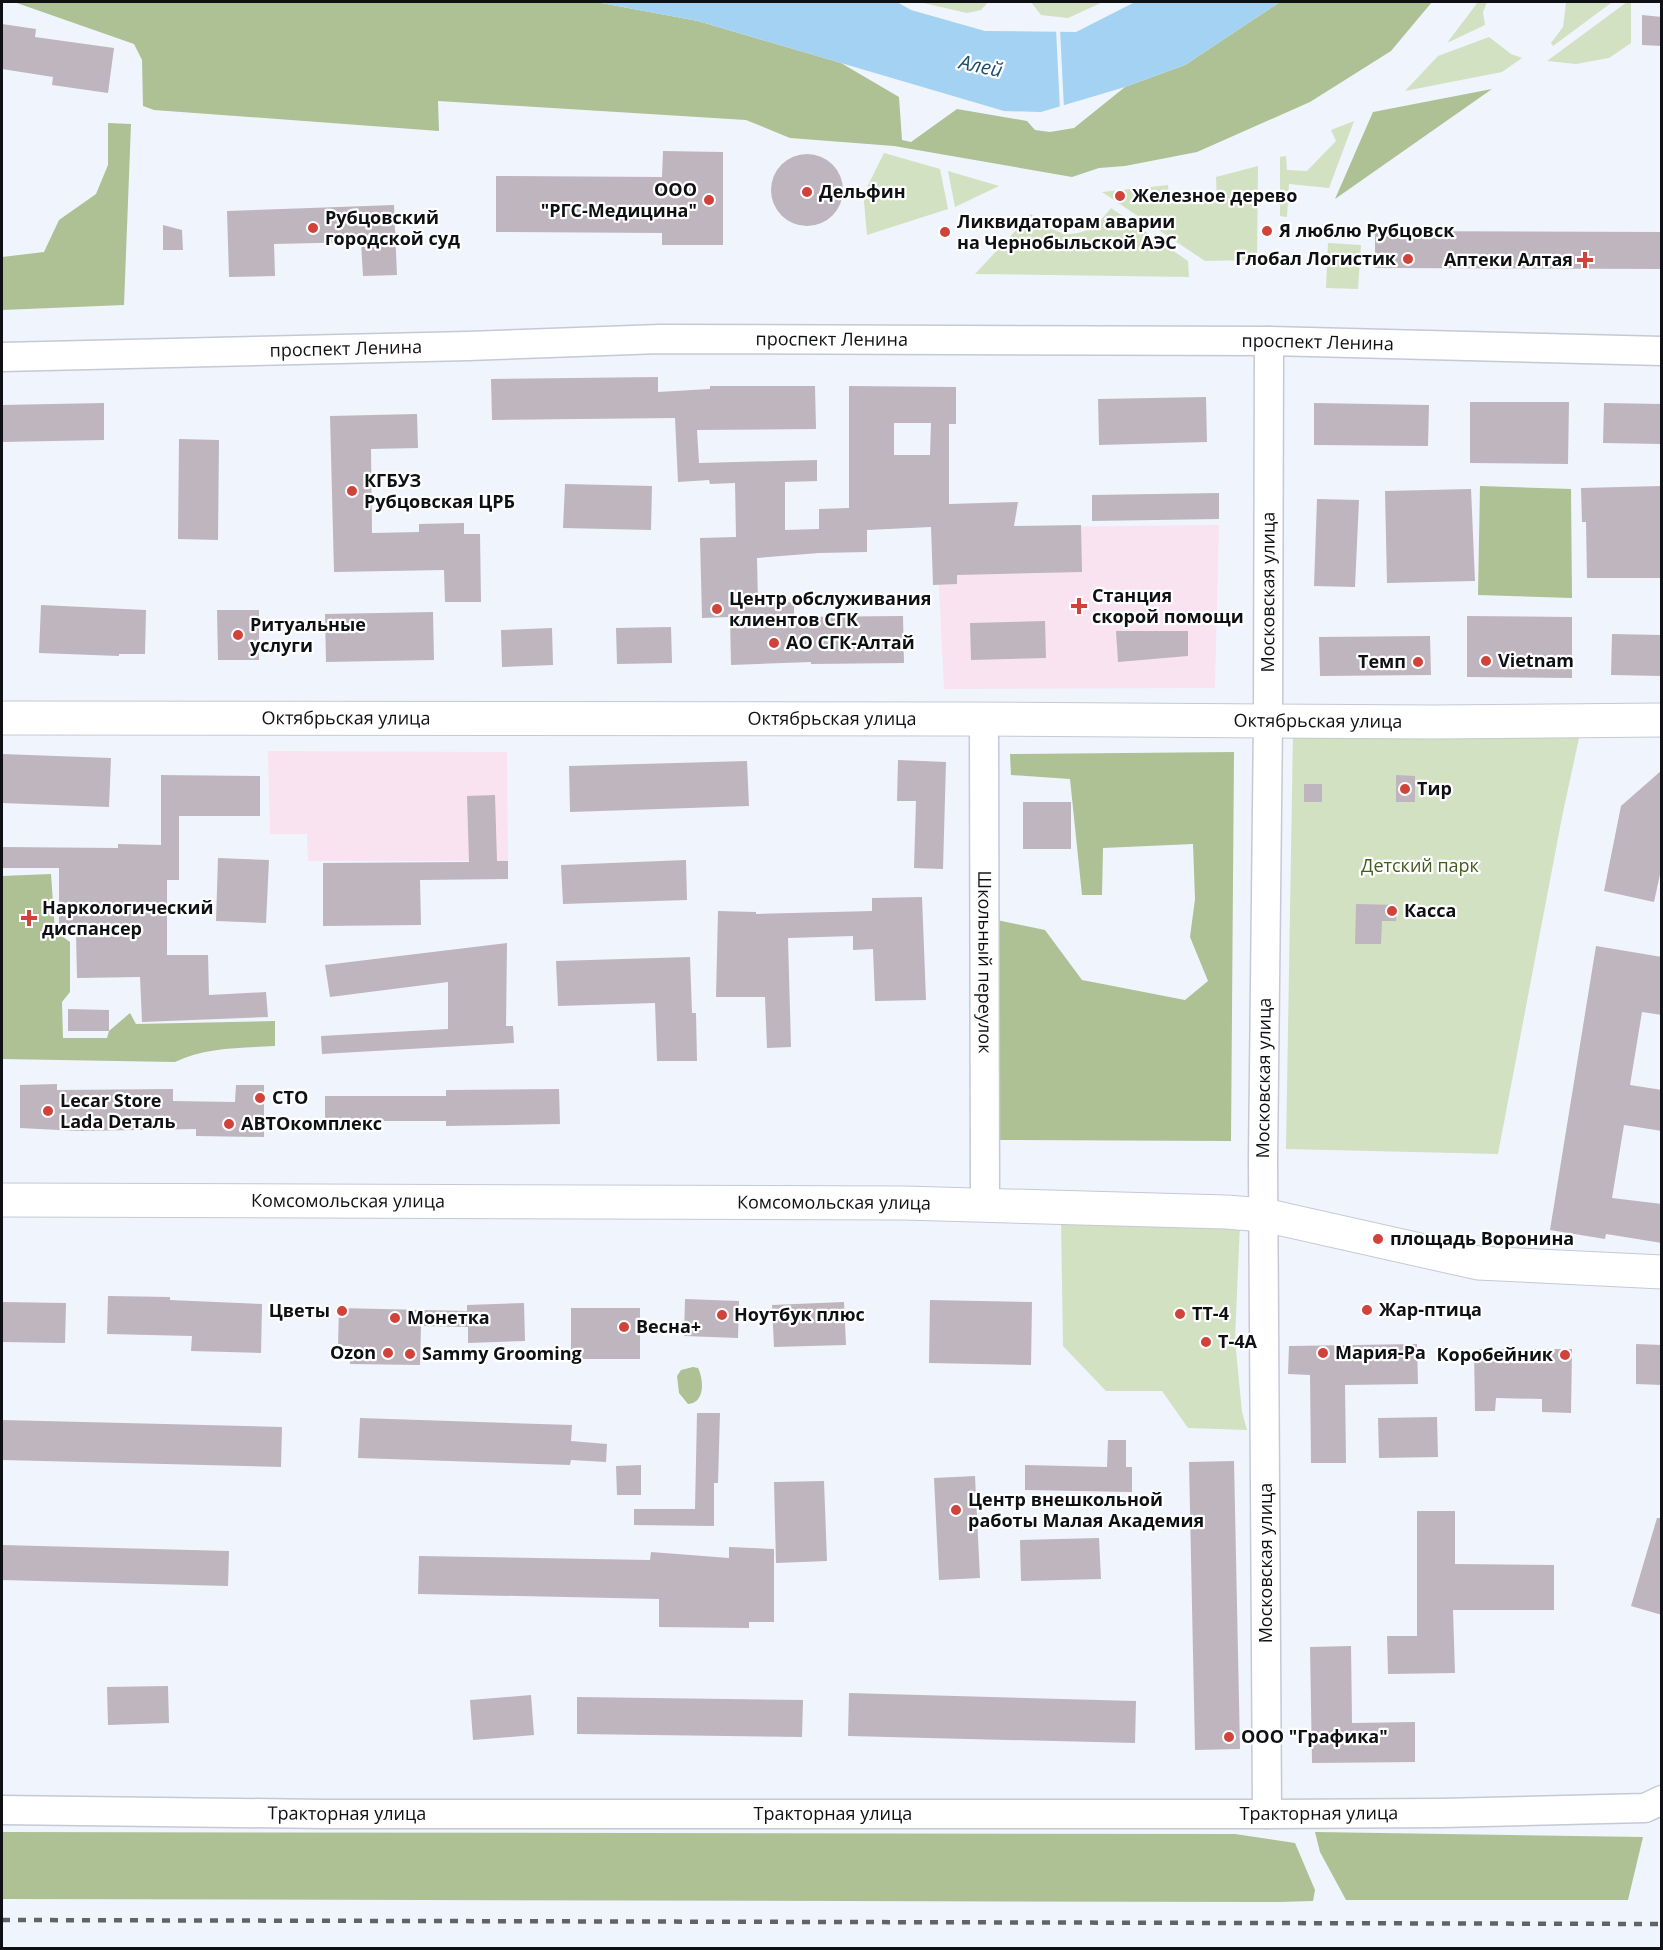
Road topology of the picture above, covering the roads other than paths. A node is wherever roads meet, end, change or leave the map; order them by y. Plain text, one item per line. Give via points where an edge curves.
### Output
1 (1269, 341) junction
2 (1662, 351) edge
3 (2, 357) edge
4 (2, 718) edge
5 (984, 719) junction
6 (1268, 720) junction
7 (1662, 720) edge
8 (2, 1200) edge
9 (985, 1204) junction
10 (1264, 1215) junction
11 (1662, 1272) edge
12 (1662, 1800) edge
13 (2, 1810) edge
14 (1267, 1814) junction

1 - 2 street, проспект Ленина
1 - 3 street, проспект Ленина via 660,339
1 - 6 street, Московская улица
4 - 5 main road, Октябрьская улица
5 - 6 main road, Октябрьская улица
5 - 9 street, Школьный переулок
6 - 7 main road, Октябрьская улица
6 - 10 street, Московская улица
8 - 9 main road, Комсомольская улица
9 - 10 main road, Комсомольская улица
10 - 11 main road, Комсомольская улица via 1478,1263
10 - 14 street, Московская улица
12 - 14 street, Тракторная улица via 1645,1808
13 - 14 street, Тракторная улица via 313,1814

